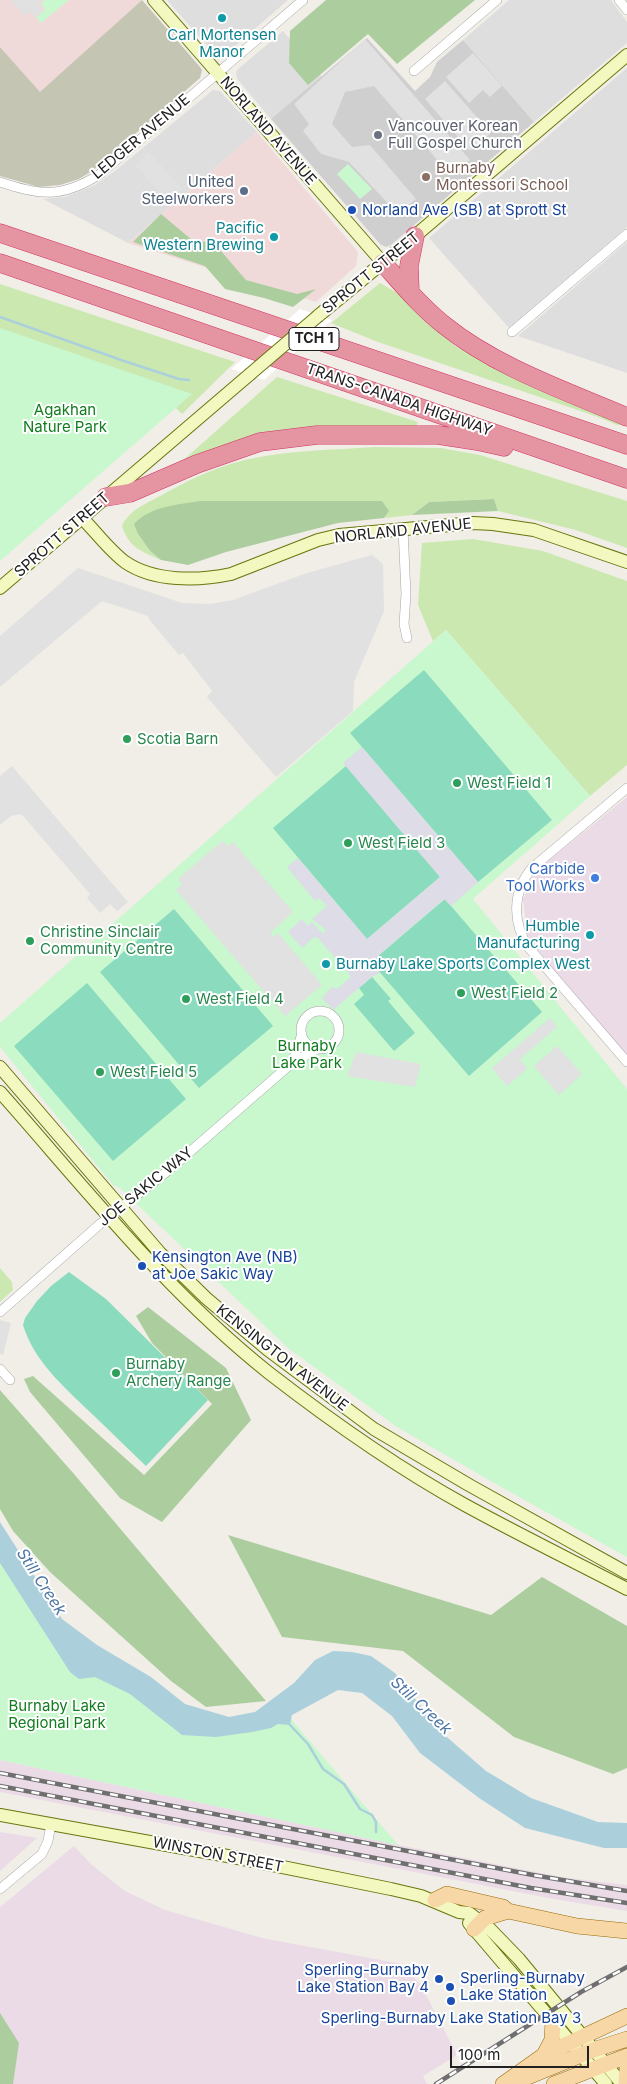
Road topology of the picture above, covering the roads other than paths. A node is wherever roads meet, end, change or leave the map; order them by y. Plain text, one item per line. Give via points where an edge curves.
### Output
1 (154, 0) edge
2 (303, 0) edge
3 (497, 0) edge
4 (619, 0) edge
5 (627, 10) edge
6 (627, 55) edge
7 (414, 71) dead end
8 (217, 73) junction
9 (0, 182) edge
10 (0, 233) edge
11 (627, 234) edge
12 (416, 236) junction
13 (382, 263) junction
14 (0, 264) edge
15 (410, 291) junction
16 (512, 332) dead end
17 (627, 417) edge
18 (627, 445) edge
19 (556, 456) junction
20 (627, 479) edge
21 (106, 496) junction
22 (82, 518) junction
23 (403, 530) junction
24 (627, 562) edge
25 (0, 588) edge
26 (407, 638) dead end
27 (627, 788) edge
28 (302, 1034) junction
29 (317, 1049) junction
30 (627, 1062) edge
31 (292, 1063) junction
32 (0, 1067) edge
33 (0, 1092) edge
34 (120, 1207) junction
35 (108, 1217) junction
36 (0, 1312) edge
37 (0, 1370) edge
38 (10, 1380) dead end
39 (627, 1573) edge
40 (627, 1589) edge
41 (0, 1815) edge
42 (51, 1824) junction
43 (0, 1889) edge
44 (435, 1900) junction
45 (508, 1911) junction
46 (477, 1926) junction
47 (627, 1931) edge
48 (627, 2016) edge
49 (553, 2021) junction
50 (576, 2039) junction
51 (627, 2039) edge
52 (587, 2052) junction
53 (544, 2055) junction
54 (627, 2056) edge
55 (598, 2067) junction
56 (627, 2068) edge
57 (503, 2084) edge
58 (512, 2084) edge
59 (554, 2084) edge
60 (606, 2084) edge
61 (622, 2084) edge
62 (626, 2084) edge

1 - 8 main road, NORLAND AVENUE
2 - 8 street, LEDGER AVENUE
3 - 7 street
4 - 5 street
6 - 12 main road, SPROTT STREET
8 - 9 street, LEDGER AVENUE via 88,182 63,191 40,193
8 - 13 main road, NORLAND AVENUE
10 - 18 highway, TRANS-CANADA HIGHWAY / TCH 1
11 - 16 street
12 - 13 main road, SPROTT STREET
12 - 15 highway via 409,266
13 - 15 highway
13 - 21 main road, SPROTT STREET, bridge
14 - 19 highway, TRANS-CANADA HIGHWAY / TCH 1
15 - 17 highway via 443,325 484,353
19 - 20 highway, TRANS-CANADA HIGHWAY / TCH 1
19 - 21 highway via 438,435 317,435 260,442 197,464 130,493
21 - 22 main road, SPROTT STREET
22 - 23 main road, NORLAND AVENUE via 127,563 154,574 187,578 231,574 339,535
22 - 25 main road, SPROTT STREET
23 - 24 main road, NORLAND AVENUE via 473,523 508,525 534,530
23 - 26 street
27 - 30 street via 532,868 521,886 516,905 518,927 529,948
28 - 29 street via 307,1043
28 - 29 street, JOE SAKIC WAY via 303,1023 311,1014 324,1012 334,1018 339,1029 336,1041 327,1049
28 - 31 street, JOE SAKIC WAY
29 - 31 street, JOE SAKIC WAY
31 - 34 street, JOE SAKIC WAY via 169,1170
32 - 34 main road, KENSINGTON AVENUE
33 - 35 main road, KENSINGTON AVENUE
34 - 35 street, JOE SAKIC WAY
34 - 39 main road, KENSINGTON AVENUE via 160,1253 206,1298 293,1370 374,1429
35 - 36 street, JOE SAKIC WAY
35 - 40 main road, KENSINGTON AVENUE via 189,1302 269,1372 366,1444 463,1504
37 - 38 street
41 - 42 main road, WINSTON STREET
42 - 43 street via 42,1854
42 - 44 main road, WINSTON STREET via 233,1857
44 - 45 main road via 447,1894 503,1907
44 - 46 main road, WINSTON STREET via 469,1914
45 - 46 main road via 492,1915
45 - 47 main road via 577,1926
46 - 49 main road
46 - 50 main road via 499,1938 519,1959
48 - 50 main road
49 - 50 main road
49 - 53 main road via 552,2040
50 - 52 main road
50 - 53 main road
51 - 52 main road
52 - 55 main road
52 - 58 main road
53 - 57 main road
54 - 55 main road
55 - 59 main road
55 - 60 main road
55 - 61 main road
56 - 62 main road

